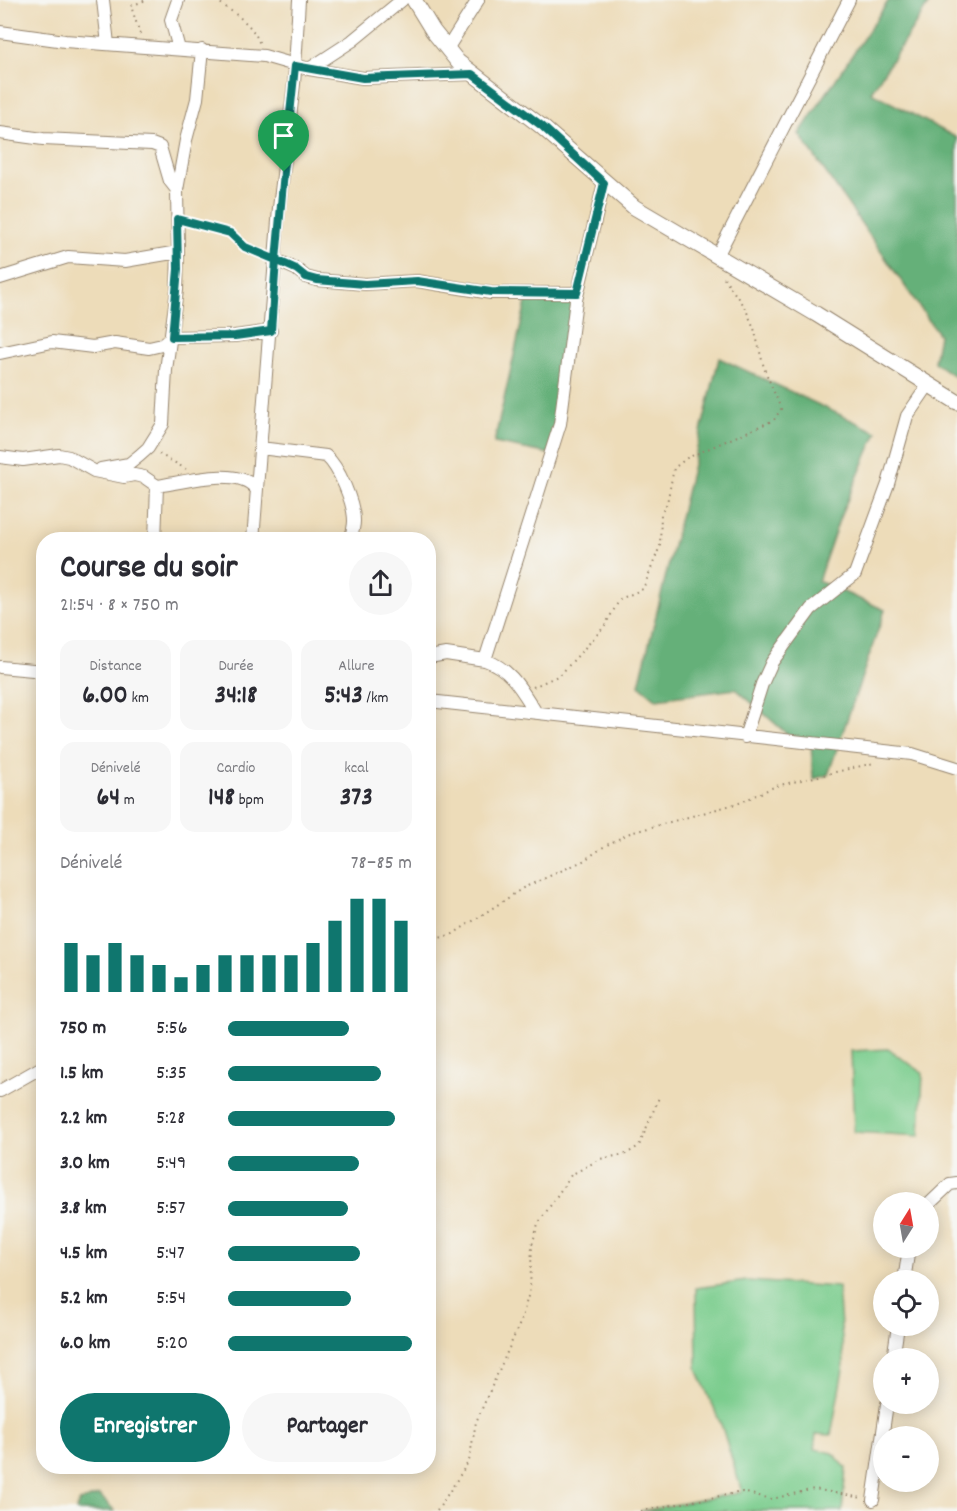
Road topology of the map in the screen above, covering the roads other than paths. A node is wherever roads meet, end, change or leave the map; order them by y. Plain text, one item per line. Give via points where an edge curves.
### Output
1 (103, 0) edge
2 (178, 0) edge
3 (299, 0) edge
4 (402, 0) edge
5 (414, 0) edge
6 (478, 0) edge
7 (849, 0) edge
8 (0, 32) edge
9 (108, 44) junction
10 (179, 49) junction
11 (202, 50) junction
12 (447, 50) junction
13 (295, 66) junction
14 (309, 69) junction
15 (472, 74) junction
16 (0, 133) edge
17 (604, 183) junction
18 (177, 190) junction
19 (178, 252) junction
20 (717, 256) junction
21 (276, 260) junction
22 (0, 278) edge
23 (577, 293) junction
24 (271, 331) junction
25 (172, 337) junction
26 (0, 353) edge
27 (929, 384) junction
28 (957, 402) edge
29 (260, 448) junction
30 (0, 457) edge
31 (94, 471) junction
32 (157, 486) junction
33 (256, 489) junction
34 (154, 532) edge
35 (256, 532) edge
36 (352, 532) edge
37 (436, 656) edge
38 (485, 660) junction
39 (0, 667) edge
40 (36, 670) edge
41 (436, 702) edge
42 (535, 711) junction
43 (745, 737) junction
44 (957, 768) edge
45 (36, 1071) edge
46 (0, 1091) edge
47 (957, 1183) edge
48 (939, 1194) edge
49 (885, 1414) edge
50 (873, 1500) road end

1 - 9 street
2 - 10 street via 171,20
3 - 13 street
4 - 14 street via 352,41
5 - 12 street
6 - 12 street
7 - 20 street
8 - 9 street
9 - 10 street
10 - 11 street
11 - 13 street via 264,56
11 - 18 street via 197,99
12 - 15 street
13 - 14 street
13 - 21 street
14 - 15 street via 363,78
15 - 17 street via 542,126
16 - 18 street via 152,144 160,147 170,181
17 - 20 street via 649,217
17 - 23 street
18 - 19 street
19 - 22 street via 125,261 68,257
19 - 25 street
20 - 27 street
21 - 23 street via 317,280 365,284 417,281 491,292
21 - 24 street
23 - 38 street via 560,424
24 - 25 street
24 - 29 street
25 - 26 street via 149,348 52,342
25 - 31 street via 163,424 148,448 129,464
27 - 28 street
27 - 43 street via 907,416 888,484 855,574 811,609 772,662
29 - 33 street
29 - 36 street via 326,456 351,502
30 - 31 street via 23,460 59,455
31 - 32 street via 134,475
32 - 33 street via 201,477 240,479
32 - 34 street
33 - 35 street
37 - 38 street
38 - 42 street via 501,666
39 - 40 street
41 - 42 street
42 - 43 street
43 - 44 street via 912,754
45 - 46 street
47 - 48 street
49 - 50 street

